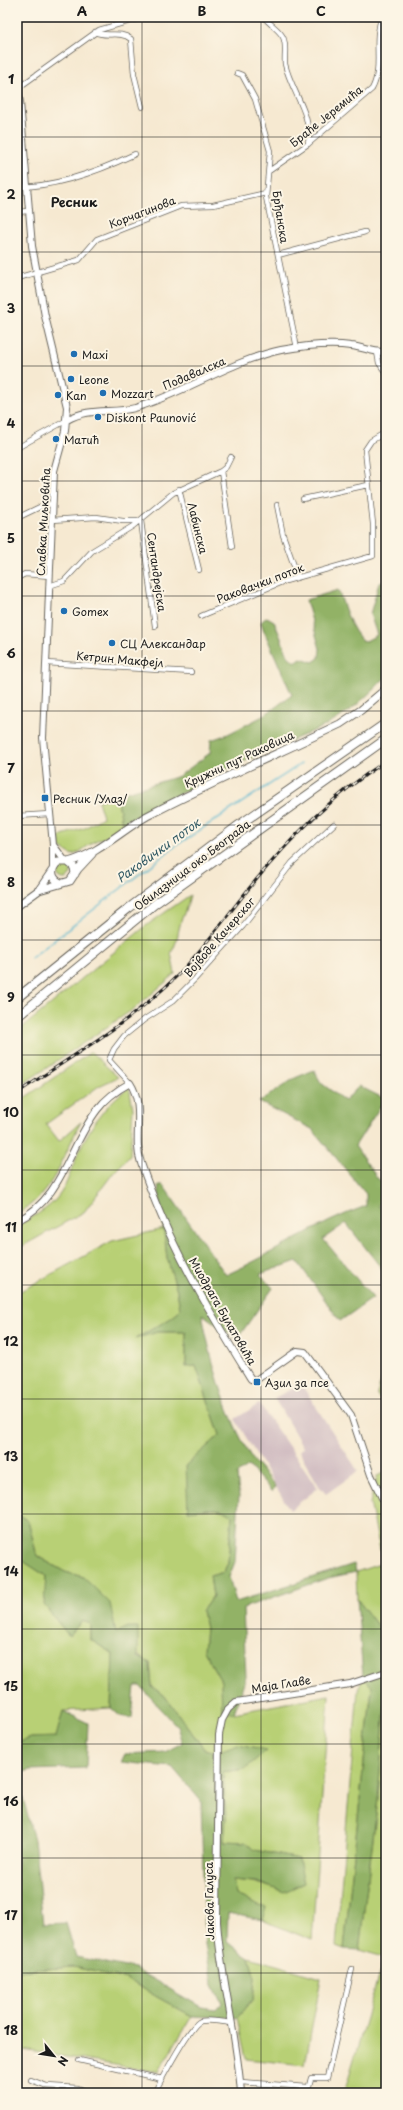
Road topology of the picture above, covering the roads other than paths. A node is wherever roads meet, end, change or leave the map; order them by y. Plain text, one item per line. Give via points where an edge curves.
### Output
1 (144, 17) edge
2 (264, 17) edge
3 (382, 17) edge
4 (95, 32) junction
5 (237, 73) dead end
6 (18, 87) edge
7 (142, 107) dead end
8 (308, 144) junction
9 (135, 154) dead end
10 (269, 171) junction
11 (17, 188) edge
12 (26, 188) junction
13 (266, 193) junction
14 (28, 211) junction
15 (17, 212) edge
16 (365, 232) dead end
17 (278, 255) junction
18 (36, 272) junction
19 (17, 278) edge
20 (297, 348) junction
21 (378, 352) junction
22 (386, 352) edge
23 (386, 373) edge
24 (67, 420) junction
25 (386, 432) edge
26 (17, 448) edge
27 (231, 458) dead end
28 (221, 471) junction
29 (368, 485) junction
30 (179, 490) junction
31 (303, 499) dead end
32 (52, 504) junction
33 (277, 505) dead end
34 (17, 518) edge
35 (52, 520) junction
36 (141, 520) junction
37 (232, 547) dead end
38 (199, 570) dead end
39 (50, 576) junction
40 (298, 577) junction
41 (17, 578) edge
42 (49, 586) junction
43 (201, 616) dead end
44 (155, 626) dead end
45 (46, 663) junction
46 (192, 672) dead end
47 (386, 689) edge
48 (386, 723) edge
49 (386, 739) edge
50 (50, 814) junction
51 (17, 816) edge
52 (334, 824) dead end
53 (53, 845) junction
54 (99, 847) junction
55 (67, 861) junction
56 (53, 869) junction
57 (75, 874) junction
58 (61, 883) junction
59 (39, 890) junction
60 (17, 906) edge
61 (17, 998) edge
62 (17, 1017) edge
63 (111, 1054) joint
64 (130, 1083) junction
65 (17, 1221) edge
66 (386, 1506) edge
67 (386, 1672) edge
68 (218, 1755) joint
69 (352, 1969) dead end
70 (232, 2023) junction
71 (79, 2060) dead end
72 (162, 2079) junction
73 (31, 2080) dead end
74 (240, 2082) junction
75 (90, 2093) edge
76 (154, 2093) edge
77 (241, 2093) edge

1 - 4 street via 107,26
2 - 8 street via 284,39 285,64 306,117
3 - 8 street, Браће Јеремића via 377,34 377,78 372,89
4 - 6 street
4 - 7 street via 118,33 131,39 134,74
5 - 10 street, Брђанска via 242,75 258,108 271,154
6 - 12 street, Славка Миљковића
8 - 10 street, Браће Јеремића
9 - 12 street via 71,178
10 - 13 street, Брђанска
11 - 12 street
12 - 14 street, Славка Миљковића
13 - 17 street, Брђанска
13 - 18 street, Корчагинова via 213,205 181,206 97,239 79,260
14 - 15 street
14 - 18 street, Славка Миљковића
16 - 17 street
17 - 20 street, Брђанска
18 - 19 street, Корчагинова
18 - 24 street, Славка Миљковића via 62,381
20 - 21 street, Подавалска via 349,345
20 - 24 street, Подавалска via 279,350 244,362 134,408 83,412
21 - 22 street, Подавалска
21 - 23 street via 380,363
24 - 26 street, Подавалска
24 - 32 street, Славка Миљковића via 54,469
25 - 29 street via 366,447
27 - 28 street via 229,464
28 - 30 street
28 - 37 street
29 - 31 street
29 - 40 street, Раковачки поток via 374,556
30 - 36 street
30 - 38 street, Лабинска
32 - 34 street via 44,505
32 - 35 street, Славка Миљковића
33 - 40 street via 283,534
35 - 36 street
35 - 39 street, Славка Миљковића
36 - 42 street via 92,551 66,580
36 - 44 street, Сентандрејска
39 - 41 street via 25,574
39 - 42 street, Славка Миљковића
40 - 43 street, Раковачки поток
42 - 45 street, Славка Миљковића
45 - 46 street, Кетрин Макфејл
45 - 50 street, Славка Миљковића via 43,744
47 - 54 main road, Кружни пут Раковица via 340,724 169,805 125,829
48 - 61 highway, Обилазница око Београда via 226,835 129,908
49 - 62 highway, Обилазница око Београда via 156,903
50 - 51 street
50 - 53 street, Славка Миљковића
52 - 63 street, Војводе Качерског via 292,863 243,926 195,979 173,1001 124,1036
53 - 55 street
53 - 56 street, Славка Миљковића
54 - 55 main road, Кружни пут Раковица via 79,859
54 - 57 main road, Кружни пут Раковица
55 - 56 main road via 58,862
55 - 57 main road via 74,867
56 - 58 main road via 53,877
56 - 59 main road
57 - 58 main road via 70,882
58 - 59 main road
59 - 60 main road
63 - 64 street, Миодрага Булатовића via 111,1063
64 - 65 street via 111,1095 97,1110 52,1191 35,1210
64 - 66 street, Миодрага Булатовића via 136,1093 139,1153 143,1170 182,1262 241,1363 251,1379 256,1380 297,1350 305,1352 351,1415 371,1475
67 - 68 street, Маја Главе via 350,1684 236,1702 228,1709 222,1720
68 - 70 street, Јакова Галуса via 217,1922
69 - 74 street via 327,2078 311,2078 307,2087
70 - 72 street via 200,2021 188,2035
70 - 74 street, Јакова Галуса
71 - 72 street
72 - 76 street
73 - 75 street via 47,2086 78,2088
74 - 77 street, Јакова Галуса

